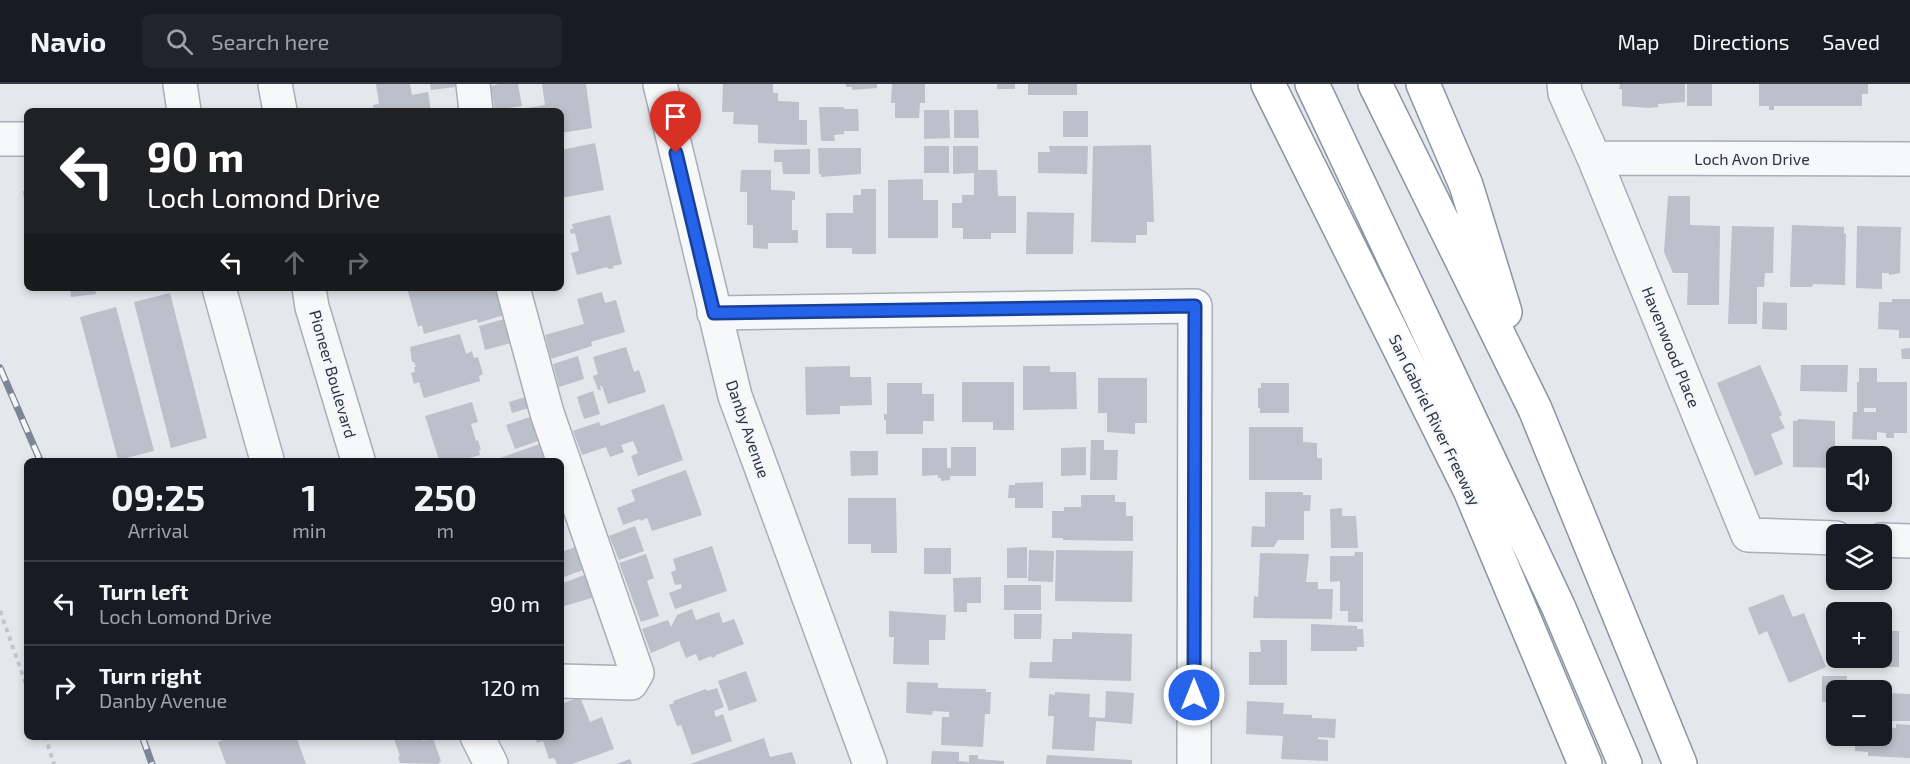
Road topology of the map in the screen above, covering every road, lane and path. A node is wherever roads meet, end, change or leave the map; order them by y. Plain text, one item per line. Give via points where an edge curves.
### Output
1 (180, 84) edge
2 (275, 84) edge
3 (473, 84) edge
4 (660, 84) edge
5 (1268, 84) edge
6 (1312, 84) edge
7 (1333, 84) edge
8 (1375, 84) edge
9 (1423, 84) edge
10 (1564, 84) edge
11 (184, 108) edge
12 (279, 108) edge
13 (476, 108) edge
14 (0, 138) edge
15 (24, 139) edge
16 (1594, 158) junction
17 (1910, 159) edge
18 (220, 291) edge
19 (309, 291) edge
20 (514, 291) edge
21 (714, 313) junction
22 (1535, 409) junction
23 (266, 458) edge
24 (357, 458) edge
25 (563, 458) edge
26 (564, 462) edge
27 (1826, 538) edge
28 (1892, 540) edge
29 (1910, 541) edge
30 (0, 611) edge
31 (24, 679) edge
32 (564, 681) edge
33 (46, 740) edge
34 (479, 740) edge
35 (54, 764) edge
36 (491, 764) edge
37 (870, 764) edge
38 (1194, 764) edge
39 (1585, 764) edge
40 (1625, 764) edge
41 (1644, 764) edge
42 (1680, 764) edge

1 - 11 street
2 - 12 street
3 - 13 street
4 - 21 street, Danby Avenue
5 - 39 highway, San Gabriel River Freeway via 1470,490
6 - 40 highway via 1558,606
7 - 41 highway via 1480,390
8 - 22 highway
9 - 22 highway via 1466,185
10 - 16 street, Havenwood Place
14 - 15 street
16 - 17 street, Loch Avon Drive
16 - 27 street, Havenwood Place via 1748,535
18 - 23 street
19 - 24 street, Pioneer Boulevard
20 - 25 street
21 - 37 street, Danby Avenue via 735,396
21 - 38 street via 1195,306
22 - 42 highway
26 - 32 street via 637,673 631,683
28 - 29 street
30 - 31 path
33 - 35 path
34 - 36 street

